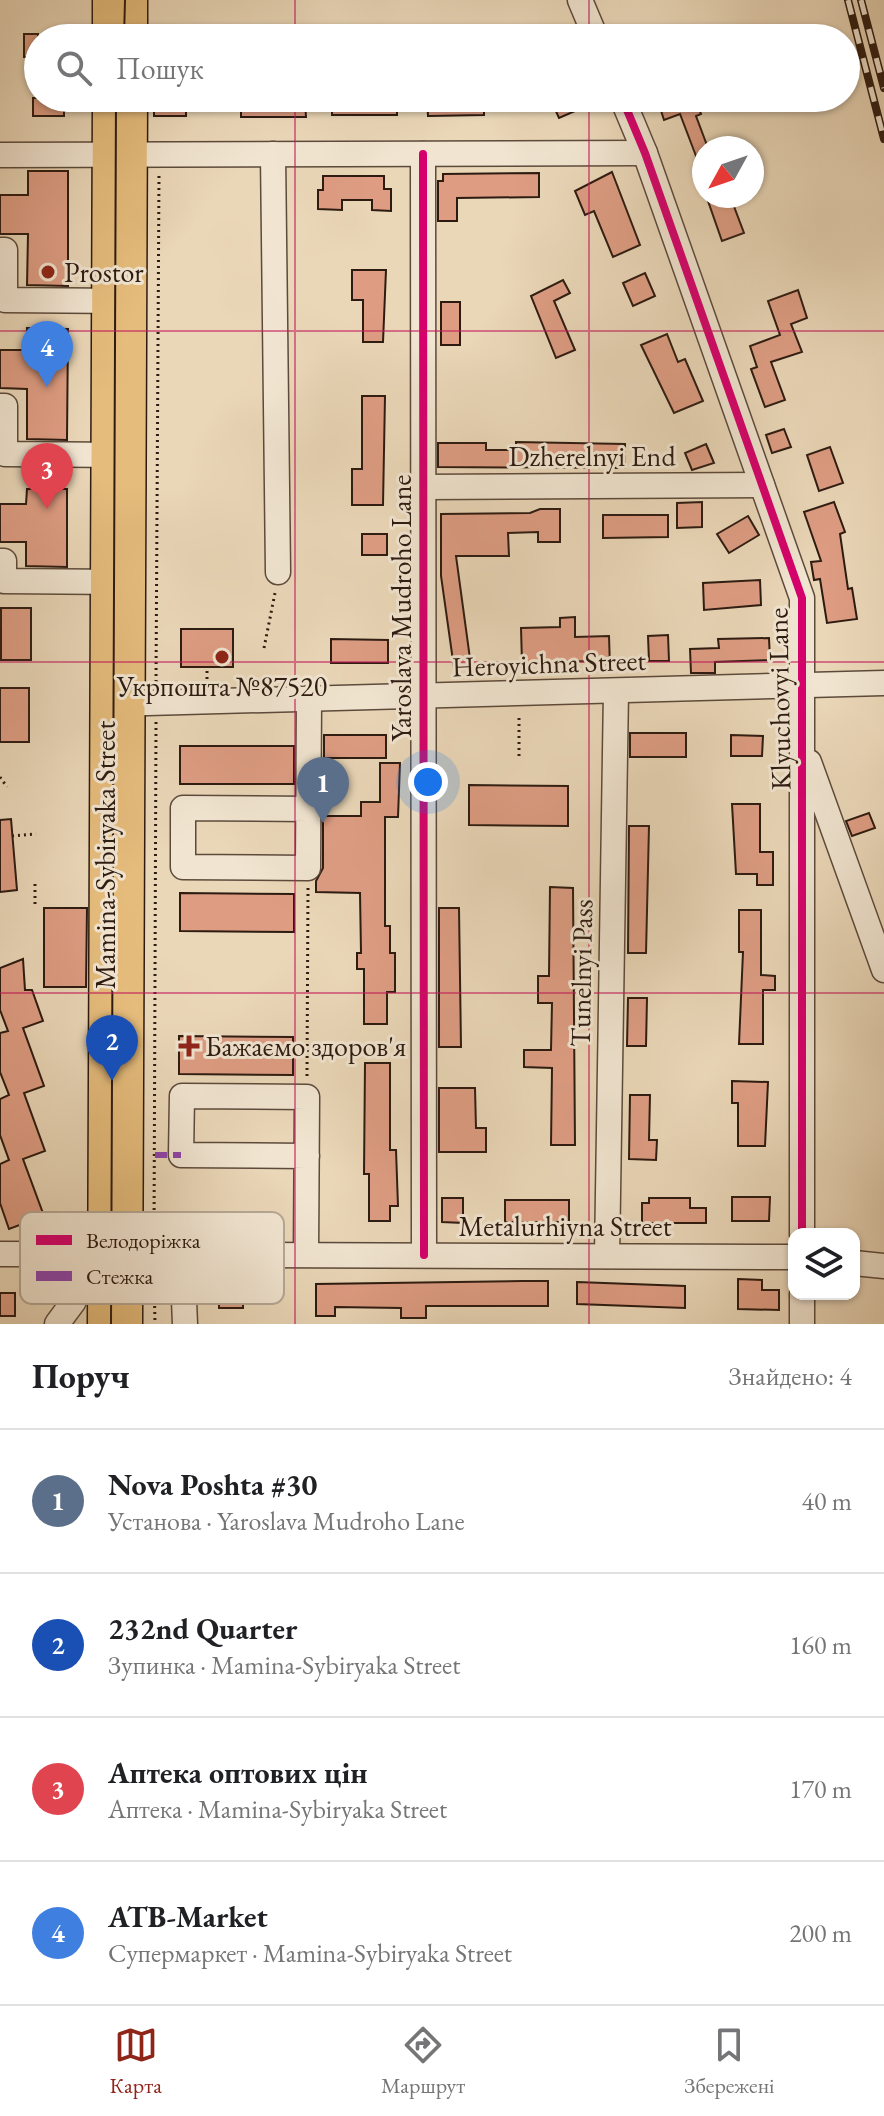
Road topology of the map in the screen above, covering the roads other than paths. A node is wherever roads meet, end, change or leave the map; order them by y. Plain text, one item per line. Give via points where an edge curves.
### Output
1 (108, 0) edge
2 (132, 0) edge
3 (580, 0) edge
4 (108, 24) edge
5 (132, 24) edge
6 (590, 24) edge
7 (111, 112) edge
8 (129, 112) edge
9 (628, 112) edge
10 (645, 153) junction
11 (120, 154) junction
12 (273, 154) junction
13 (423, 154) junction
14 (0, 155) edge
15 (0, 250) edge
16 (119, 301) junction
17 (0, 406) edge
18 (118, 455) junction
19 (762, 485) junction
20 (423, 487) junction
21 (0, 561) edge
22 (278, 572) road end
23 (118, 582) junction
24 (884, 683) edge
25 (803, 686) junction
26 (616, 691) junction
27 (423, 697) junction
28 (309, 700) junction
29 (118, 704) junction
30 (803, 743) junction
31 (308, 809) junction
32 (884, 970) edge
33 (307, 1156) junction
34 (103, 1212) edge
35 (802, 1228) edge
36 (0, 1254) edge
37 (20, 1254) edge
38 (284, 1254) edge
39 (306, 1254) junction
40 (424, 1255) junction
41 (607, 1256) junction
42 (788, 1257) edge
43 (860, 1264) edge
44 (884, 1266) edge
45 (802, 1300) edge
46 (72, 1304) edge
47 (103, 1304) edge
48 (120, 1304) edge
49 (184, 1304) edge
50 (57, 1324) edge
51 (103, 1324) edge
52 (127, 1324) edge
53 (185, 1324) edge
54 (802, 1324) edge

1 - 4 main road
2 - 5 main road
3 - 6 street
7 - 11 main road, Mamina-Sybiryaka Street
8 - 11 main road, Mamina-Sybiryaka Street
9 - 10 street, Klyuchovyi Lane
10 - 13 street
10 - 19 street, Klyuchovyi Lane
11 - 12 street
11 - 14 street
11 - 16 main road, Mamina-Sybiryaka Street
12 - 13 street
12 - 22 street
13 - 20 street, Yaroslava Mudroho Lane
15 - 16 street via 5,250 5,300
16 - 18 main road, Mamina-Sybiryaka Street
17 - 18 street via 5,406 5,454
18 - 23 main road, Mamina-Sybiryaka Street
19 - 20 street, Dzherelnyi End
19 - 25 street, Klyuchovyi Lane via 802,598
20 - 27 street, Yaroslava Mudroho Lane
21 - 23 street via 4,581
23 - 29 main road, Mamina-Sybiryaka Street
24 - 25 street, Heroyichna Street
25 - 26 street, Heroyichna Street
25 - 30 street, Klyuchovyi Lane
26 - 27 street, Heroyichna Street
26 - 41 street, Tunelnyi Pass
27 - 28 street, Heroyichna Street
27 - 40 street, Yaroslava Mudroho Lane
28 - 29 street, Heroyichna Street
28 - 31 street
29 - 34 main road, Mamina-Sybiryaka Street
30 - 32 street
30 - 35 street, Klyuchovyi Lane
31 - 31 street via 308,868 183,867 183,808
33 - 33 street via 307,1097 182,1096 181,1155
33 - 39 street
36 - 37 street, Metalurhiyna Street
38 - 39 street, Metalurhiyna Street
39 - 40 street, Metalurhiyna Street
40 - 41 street, Metalurhiyna Street
41 - 42 street, Metalurhiyna Street
43 - 44 street
45 - 54 street
46 - 50 street
47 - 51 main road, Mamina-Sybiryaka Street
48 - 52 main road, Mamina-Sybiryaka Street
49 - 53 street

